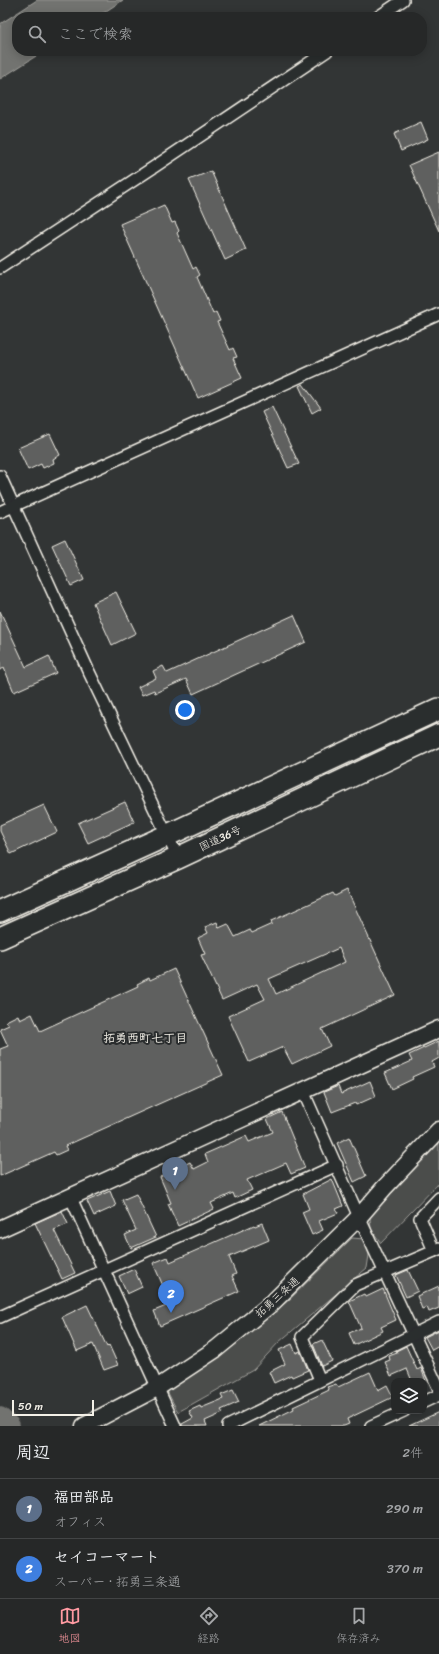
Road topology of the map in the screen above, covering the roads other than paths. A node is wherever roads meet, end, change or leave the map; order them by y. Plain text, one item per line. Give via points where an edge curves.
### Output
1 (403, 0) edge
2 (385, 12) edge
3 (320, 56) edge
4 (0, 268) edge
5 (439, 314) edge
6 (0, 476) edge
7 (13, 506) junction
8 (0, 512) edge
9 (439, 709) edge
10 (439, 735) edge
11 (168, 835) junction
12 (178, 858) junction
13 (0, 911) edge
14 (0, 938) edge
15 (439, 1028) edge
16 (304, 1090) junction
17 (439, 1130) edge
18 (337, 1165) junction
19 (70, 1196) junction
20 (439, 1198) edge
21 (359, 1217) junction
22 (0, 1229) edge
23 (437, 1250) edge
24 (103, 1270) junction
25 (386, 1273) junction
26 (0, 1317) edge
27 (439, 1322) edge
28 (414, 1333) junction
29 (320, 1380) junction
30 (157, 1388) junction
31 (439, 1388) edge
32 (439, 1395) edge
33 (427, 1401) edge
34 (397, 1414) edge
35 (84, 1426) edge
36 (175, 1426) edge
37 (228, 1426) edge
38 (371, 1426) edge

1 - 2 street
3 - 4 street
5 - 7 street
6 - 7 street
7 - 8 street
7 - 11 street
9 - 11 highway
10 - 12 highway, 国道36号
11 - 12 street
11 - 13 highway
12 - 14 highway, 国道36号
15 - 16 street
16 - 18 street
16 - 19 street
17 - 21 street, 拓勇三条通
18 - 21 street
18 - 24 street
19 - 22 street
19 - 24 street
20 - 23 street via 420,1218
21 - 25 street
21 - 30 street, 拓勇三条通 via 272,1303 216,1349
23 - 25 street
24 - 26 street
24 - 30 street
25 - 28 street
25 - 29 street via 355,1285 302,1337
27 - 28 street
28 - 29 street
28 - 31 street
29 - 37 street
30 - 35 street, 拓勇三条通
30 - 36 street
32 - 33 street
34 - 38 street

